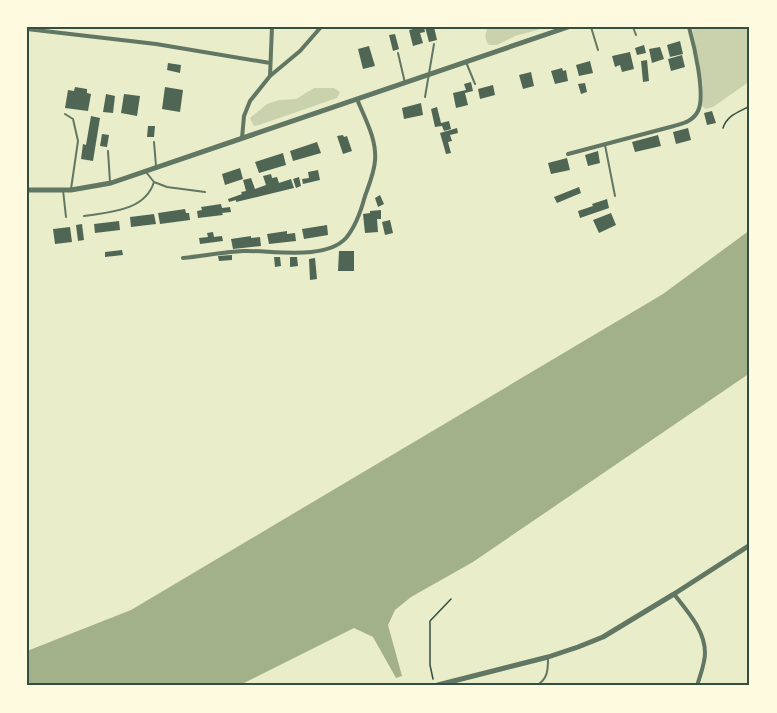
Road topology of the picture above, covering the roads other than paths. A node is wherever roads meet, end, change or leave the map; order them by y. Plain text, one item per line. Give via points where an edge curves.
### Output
1 (272, 27) edge
2 (321, 27) edge
3 (567, 27) edge
4 (591, 27) edge
5 (633, 27) edge
6 (689, 27) edge
7 (27, 28) edge
8 (636, 35) dead end
9 (434, 44) dead end
10 (598, 50) dead end
11 (398, 53) dead end
12 (466, 62) junction
13 (270, 63) junction
14 (429, 75) junction
15 (270, 76) junction
16 (405, 83) junction
17 (475, 84) dead end
18 (425, 97) dead end
19 (357, 99) junction
20 (66, 114) dead end
21 (242, 138) junction
22 (154, 142) dead end
23 (605, 145) junction
24 (108, 152) dead end
25 (568, 154) dead end
26 (156, 168) junction
27 (146, 172) junction
28 (154, 182) junction
29 (111, 183) junction
30 (27, 190) edge
31 (63, 190) junction
32 (71, 190) junction
33 (205, 192) dead end
34 (615, 196) dead end
35 (84, 216) dead end
36 (66, 217) dead end
37 (183, 258) dead end
38 (750, 545) edge
39 (674, 594) junction
40 (548, 657) junction
41 (434, 686) edge
42 (536, 686) edge
43 (697, 686) edge

1 - 13 street
2 - 15 street
3 - 12 street
4 - 10 lane
5 - 8 lane
6 - 23 street via 700,85 700,103 694,117
7 - 13 street
9 - 14 lane
11 - 16 lane
12 - 14 street
12 - 17 lane
13 - 15 street
14 - 16 street
14 - 18 lane
15 - 21 street via 250,101
16 - 19 street
19 - 21 street
19 - 37 street via 374,144 375,164 357,222 345,239 319,251 244,251
20 - 32 lane via 73,118 78,141
21 - 26 street
22 - 26 lane
23 - 25 street
23 - 34 lane
24 - 29 lane
26 - 27 street
27 - 28 lane
27 - 29 street
28 - 33 lane
28 - 35 lane via 152,190 134,206
29 - 32 street
30 - 31 street
31 - 32 street
31 - 36 lane
38 - 39 street
39 - 40 street via 603,637
39 - 43 street via 703,640 705,653
40 - 41 street
40 - 42 lane via 548,672

